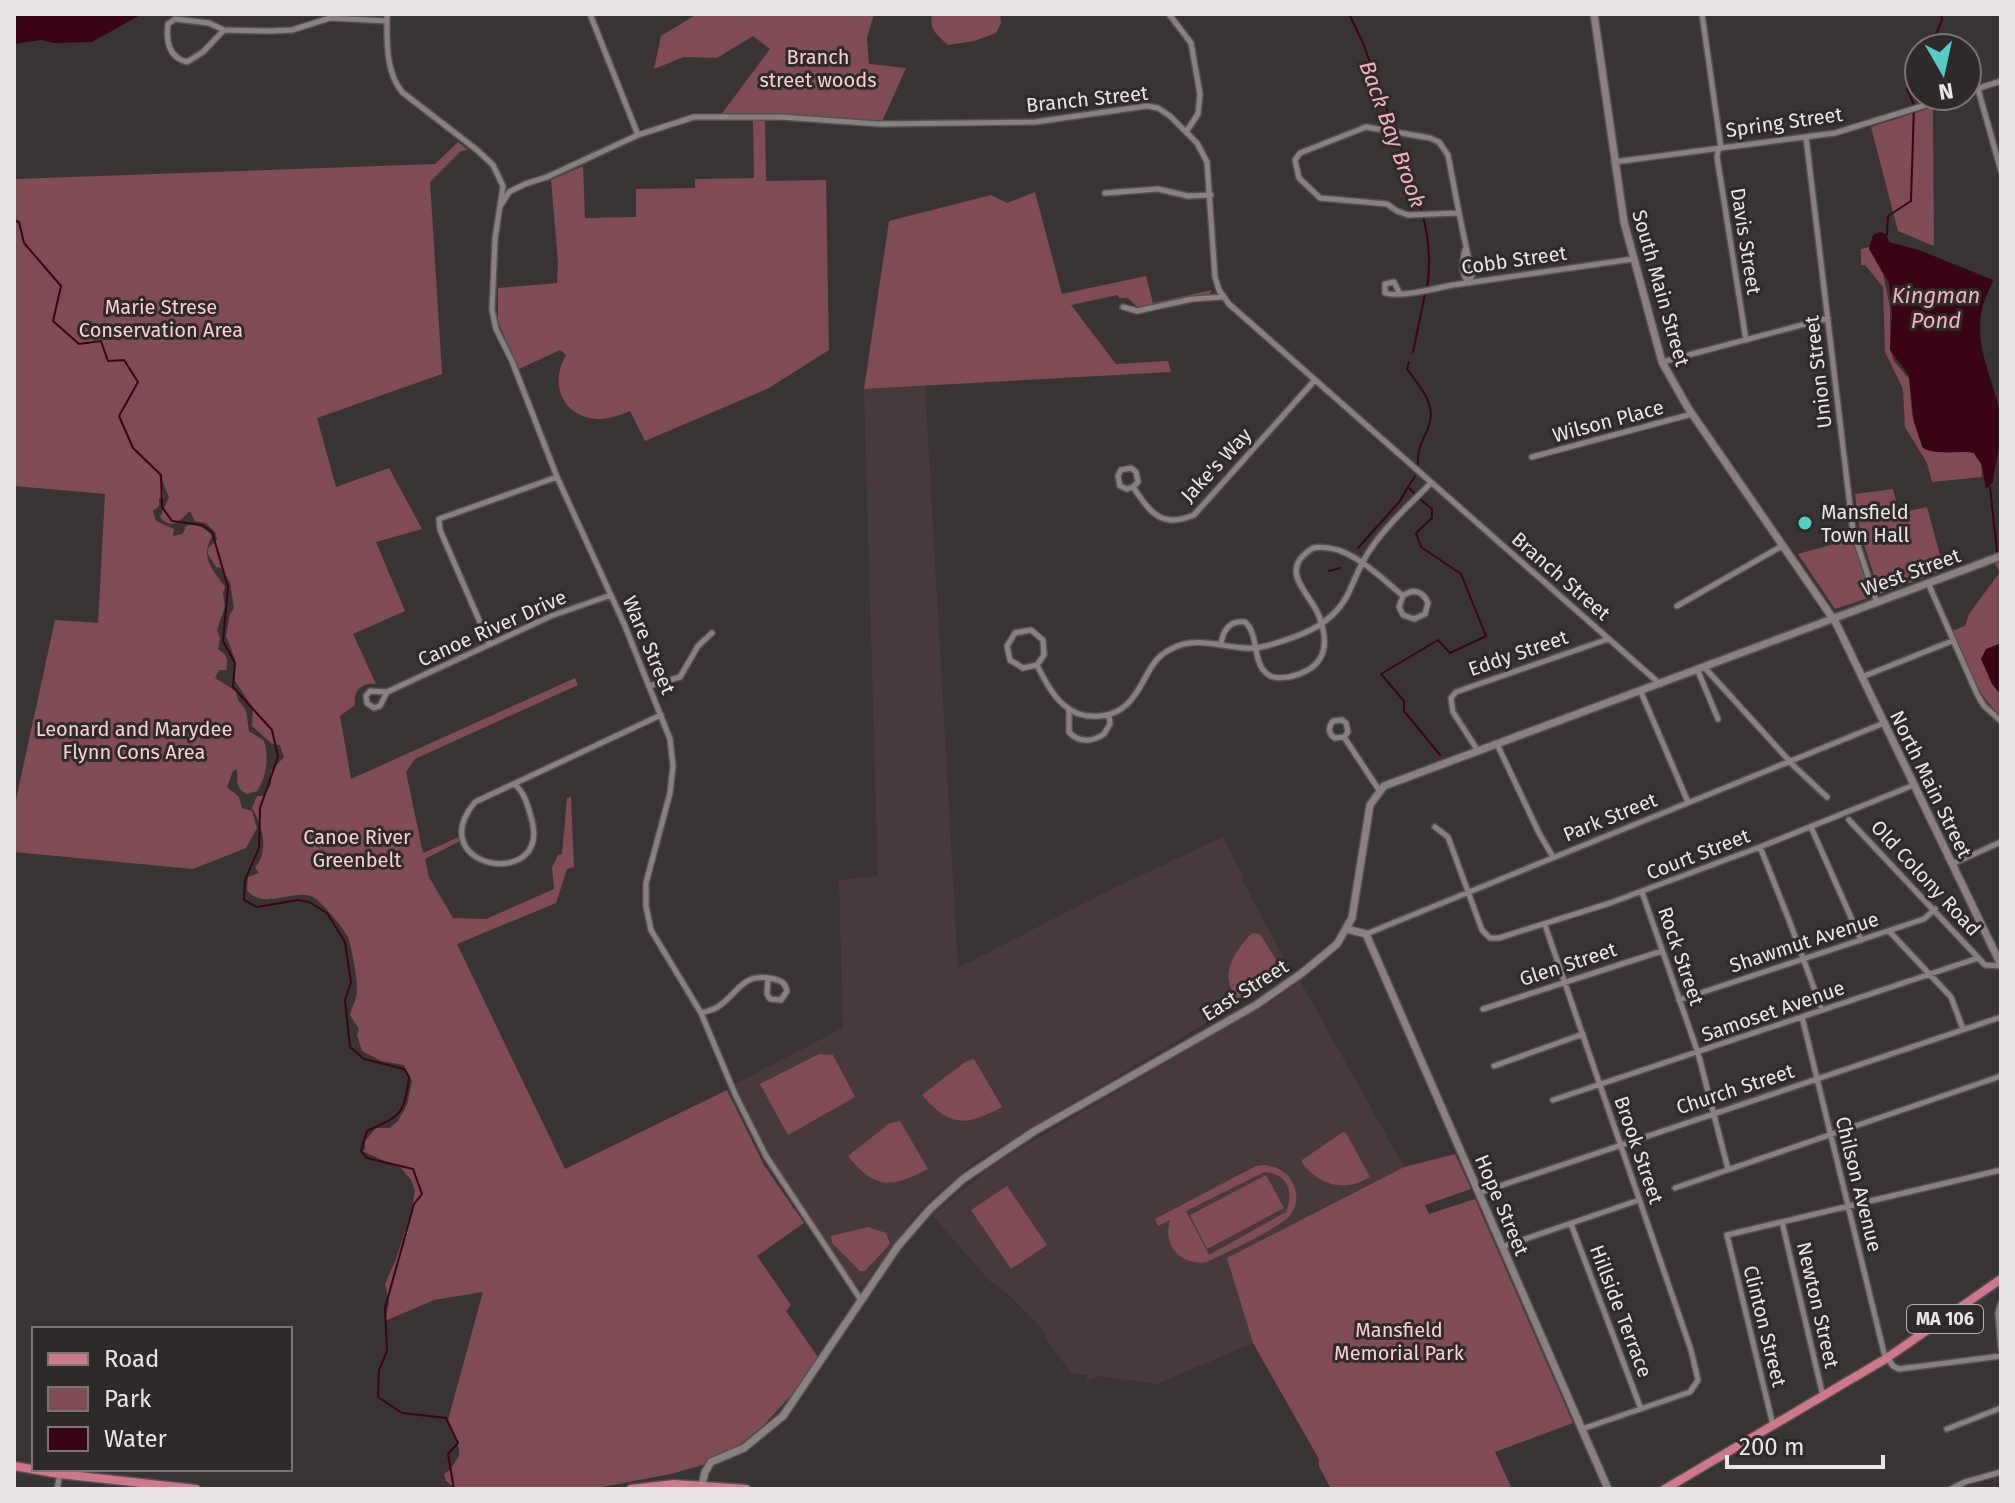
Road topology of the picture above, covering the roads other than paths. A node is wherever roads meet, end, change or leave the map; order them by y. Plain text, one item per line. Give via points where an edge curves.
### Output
1 (590, 14) edge
2 (1169, 14) edge
3 (1594, 14) edge
4 (1702, 14) edge
5 (387, 18) edge
6 (224, 30) junction
7 (1983, 107) edge
8 (1905, 112) edge
9 (1186, 132) junction
10 (638, 135) junction
11 (1806, 137) junction
12 (1721, 148) junction
13 (1614, 162) junction
14 (2001, 171) edge
15 (525, 184) junction
16 (503, 186) junction
17 (1105, 193) dead end
18 (1211, 195) junction
19 (501, 205) junction
20 (1459, 213) junction
21 (1633, 259) junction
22 (1469, 283) junction
23 (1400, 294) dead end
24 (1223, 297) junction
25 (1123, 307) dead end
26 (1828, 318) junction
27 (1746, 340) junction
28 (1662, 362) junction
29 (1314, 381) junction
30 (1692, 414) junction
31 (1532, 457) dead end
32 (557, 477) junction
33 (1430, 484) junction
34 (1133, 487) junction
35 (1783, 545) junction
36 (1999, 557) edge
37 (1363, 563) junction
38 (1928, 582) junction
39 (611, 595) junction
40 (1403, 596) junction
41 (1876, 600) junction
42 (1677, 606) dead end
43 (1832, 618) junction
44 (1321, 625) junction
45 (712, 633) dead end
46 (1609, 638) junction
47 (1952, 641) junction
48 (489, 643) junction
49 (1221, 644) junction
50 (1257, 648) junction
51 (1037, 665) junction
52 (1701, 670) junction
53 (1861, 678) junction
54 (1660, 685) junction
55 (649, 686) junction
56 (387, 692) dead end
57 (1641, 692) junction
58 (1069, 710) junction
59 (661, 715) junction
60 (1109, 715) junction
61 (1718, 719) dead end
62 (2001, 721) edge
63 (1884, 723) junction
64 (1344, 737) dead end
65 (1497, 744) junction
66 (1478, 751) junction
67 (1791, 760) junction
68 (514, 784) junction
69 (1914, 785) junction
70 (1379, 790) junction
71 (1827, 797) dead end
72 (1688, 802) junction
73 (1849, 820) dead end
74 (1435, 827) dead end
75 (1811, 827) junction
76 (2001, 842) edge
77 (1760, 847) junction
78 (1553, 857) junction
79 (1952, 864) junction
80 (1470, 891) junction
81 (1642, 892) junction
82 (1935, 909) junction
83 (1545, 925) junction
84 (1347, 929) junction
85 (1889, 931) junction
86 (1366, 934) junction
87 (1861, 940) junction
88 (1662, 951) junction
89 (1999, 954) edge
90 (1978, 958) junction
91 (1803, 959) junction
92 (2001, 966) edge
93 (1931, 974) junction
94 (768, 978) junction
95 (1565, 982) junction
96 (1679, 1000) junction
97 (1483, 1009) dead end
98 (1822, 1010) junction
99 (701, 1013) junction
100 (1802, 1017) junction
101 (2001, 1017) edge
102 (1963, 1029) junction
103 (1583, 1034) junction
104 (1698, 1053) junction
105 (1494, 1066) dead end
106 (2001, 1076) edge
107 (1817, 1079) junction
108 (1601, 1086) junction
109 (1553, 1100) dead end
110 (1715, 1113) junction
111 (1829, 1133) junction
112 (1621, 1144) junction
113 (1728, 1169) junction
114 (2001, 1170) edge
115 (1675, 1188) dead end
116 (1479, 1193) junction
117 (1639, 1200) junction
118 (1848, 1206) junction
119 (1782, 1222) junction
120 (1571, 1224) junction
121 (1502, 1247) junction
122 (2001, 1279) edge
123 (861, 1300) junction
124 (2001, 1303) edge
125 (2001, 1349) edge
126 (2001, 1356) edge
127 (1887, 1358) junction
128 (1823, 1396) junction
129 (2001, 1408) edge
130 (1641, 1409) junction
131 (1773, 1425) junction
132 (1582, 1429) junction
133 (1947, 1429) dead end
134 (43, 1471) edge
135 (2001, 1472) edge
136 (60, 1474) junction
137 (702, 1485) junction
138 (57, 1489) edge
139 (196, 1489) edge
140 (631, 1489) edge
141 (746, 1489) edge
142 (1608, 1489) edge
143 (1665, 1489) edge
144 (1951, 1489) edge

1 - 10 street
2 - 9 street via 1191,43 1200,94 1198,114
3 - 13 main road, South Main Street
4 - 12 street, Davis Street
5 - 6 street via 330,18 292,30
5 - 16 street via 394,82 493,165
6 - 6 street via 175,19 168,24 168,45 187,62
7 - 14 street
8 - 11 street, Spring Street
9 - 10 street, Branch Street via 1163,111 1144,106 1035,122 879,124 703,116
9 - 18 street, Branch Street via 1207,162
10 - 15 street, Branch Street
11 - 12 street, Spring Street
11 - 26 street, Union Street
12 - 13 street, Spring Street
12 - 27 street, Davis Street via 1717,157
13 - 21 main road, South Main Street
15 - 16 street, Branch Street
15 - 19 street, Branch Street via 509,192
16 - 19 street, Ware Street
17 - 18 street via 1158,189
18 - 24 street, Branch Street via 1215,277
19 - 32 street, Ware Street via 493,318
20 - 20 street via 1450,163 1444,148 1430,138 1366,127 1300,153 1295,160 1299,178 1317,197 1387,204 1402,213
20 - 22 street via 1472,275
21 - 22 street, Cobb Street
21 - 28 main road, South Main Street
22 - 23 street, Cobb Street
24 - 25 street via 1137,311
24 - 29 street, Branch Street
26 - 27 street
26 - 41 street, Union Street via 1853,531
27 - 28 street
28 - 30 main road, South Main Street
29 - 33 street, Branch Street
29 - 34 street, Jake's Way via 1194,515 1178,520 1156,516
30 - 31 street, Wilson Place
30 - 35 main road, South Main Street
32 - 39 street, Ware Street
32 - 48 street via 439,519
33 - 37 street
33 - 46 street, Branch Street
34 - 34 street, Jake's Way via 1136,472 1121,470 1120,486
35 - 42 street
35 - 43 main road, South Main Street
36 - 38 main road, West Street
37 - 40 street
37 - 44 street via 1338,609
37 - 44 street via 1324,546 1301,558 1298,581
38 - 41 main road, West Street
38 - 47 street
39 - 48 street, Canoe River Drive
39 - 55 street, Ware Street
40 - 40 street via 1421,593 1428,603 1425,614 1414,619 1403,615
41 - 43 main road, West Street
43 - 52 main road
43 - 53 main road, North Main Street
44 - 50 street
44 - 50 street via 1323,655 1296,675 1268,674
45 - 55 street via 683,673
46 - 54 street, Branch Street
46 - 66 street, Eddy Street via 1456,692 1452,708
47 - 53 street
47 - 62 street via 1984,706
48 - 56 street, Canoe River Drive
49 - 50 street
49 - 50 street via 1229,625 1241,621 1250,626
49 - 60 street via 1187,643 1161,655 1129,704
51 - 51 street via 1045,651 1041,636 1031,630 1015,633 1007,646 1010,660 1023,668
51 - 58 street
52 - 54 main road
52 - 61 street
52 - 67 street
53 - 63 main road, North Main Street
54 - 57 main road
55 - 59 street, Ware Street
57 - 65 main road
57 - 72 street
58 - 60 street
58 - 60 street via 1069,732 1086,741 1104,734
59 - 68 street
59 - 99 street, Ware Street via 673,766 646,883 646,906 655,939
63 - 67 street, Park Street
63 - 69 main road, North Main Street
64 - 70 street
65 - 66 main road
65 - 78 street
66 - 70 main road
67 - 71 street
67 - 72 street, Park Street
68 - 68 street via 475,802 465,814 464,840 474,857 488,865 516,861 533,841 530,813
69 - 75 street, Court Street
69 - 79 main road, North Main Street
70 - 84 main road, East Street via 1368,813
72 - 78 street, Park Street
73 - 82 street, Old Colony Road
74 - 80 street via 1448,837
75 - 77 street, Court Street
75 - 87 street
76 - 79 street
77 - 81 street, Court Street
77 - 91 street
78 - 80 street, Park Street
79 - 89 main road, North Main Street
80 - 83 street, Court Street via 1482,930 1490,938
80 - 86 street, Park Street
81 - 83 street, Court Street
81 - 88 street, Rock Street
82 - 85 street, Shawmut Avenue via 1924,919
82 - 90 street, Old Colony Road
83 - 95 street, Brook Street
84 - 86 main road
84 - 123 main road, East Street via 1316,963 1256,1005 1029,1135 963,1179 909,1232
85 - 87 street, Shawmut Avenue
85 - 93 street
86 - 116 main road, Hope Street
87 - 91 street, Shawmut Avenue
88 - 95 street, Glen Street
88 - 96 street, Rock Street
89 - 92 main road, North Main Street
90 - 92 street via 1985,965
90 - 93 street, Samoset Avenue
91 - 96 street, Shawmut Avenue
91 - 98 street
93 - 98 street, Samoset Avenue
93 - 102 street via 1951,997
94 - 94 street via 786,985 781,1000 767,994
94 - 99 street via 750,979 722,1004
95 - 97 street, Glen Street
95 - 103 street, Brook Street
96 - 104 street, Rock Street
98 - 100 street, Samoset Avenue
99 - 123 street, Ware Street via 766,1156
100 - 104 street, Samoset Avenue
100 - 107 street, Chilson Avenue
101 - 102 street, Church Street
102 - 107 street, Church Street
103 - 105 street
103 - 108 street, Brook Street
104 - 108 street, Samoset Avenue
104 - 110 street, Rock Street
106 - 111 street
107 - 110 street, Church Street
107 - 111 street, Chilson Avenue
108 - 109 street, Samoset Avenue
108 - 112 street, Brook Street
110 - 112 street, Church Street
110 - 113 street, Rock Street
111 - 113 street
111 - 118 street, Chilson Avenue
112 - 116 street, Church Street
112 - 117 street, Brook Street
113 - 115 street
114 - 118 street
116 - 121 main road, Hope Street
117 - 120 street
117 - 130 street, Brook Street via 1698,1380 1690,1392
118 - 119 street
118 - 127 street, Chilson Avenue
119 - 128 street, Newton Street
119 - 131 street, Clinton Street via 1727,1235
120 - 121 street
120 - 130 street, Hillside Terrace
121 - 132 main road, Hope Street
122 - 127 main road, MA 106
123 - 137 main road, East Street via 783,1416 751,1444 711,1462
124 - 125 street
126 - 127 street via 1899,1369
127 - 128 main road, MA 106
128 - 131 main road, MA 106
129 - 133 street
130 - 132 street
131 - 143 main road, MA 106
132 - 142 main road, Hope Street
134 - 136 main road
135 - 144 street
136 - 138 street
136 - 139 main road
137 - 140 main road
137 - 141 main road

